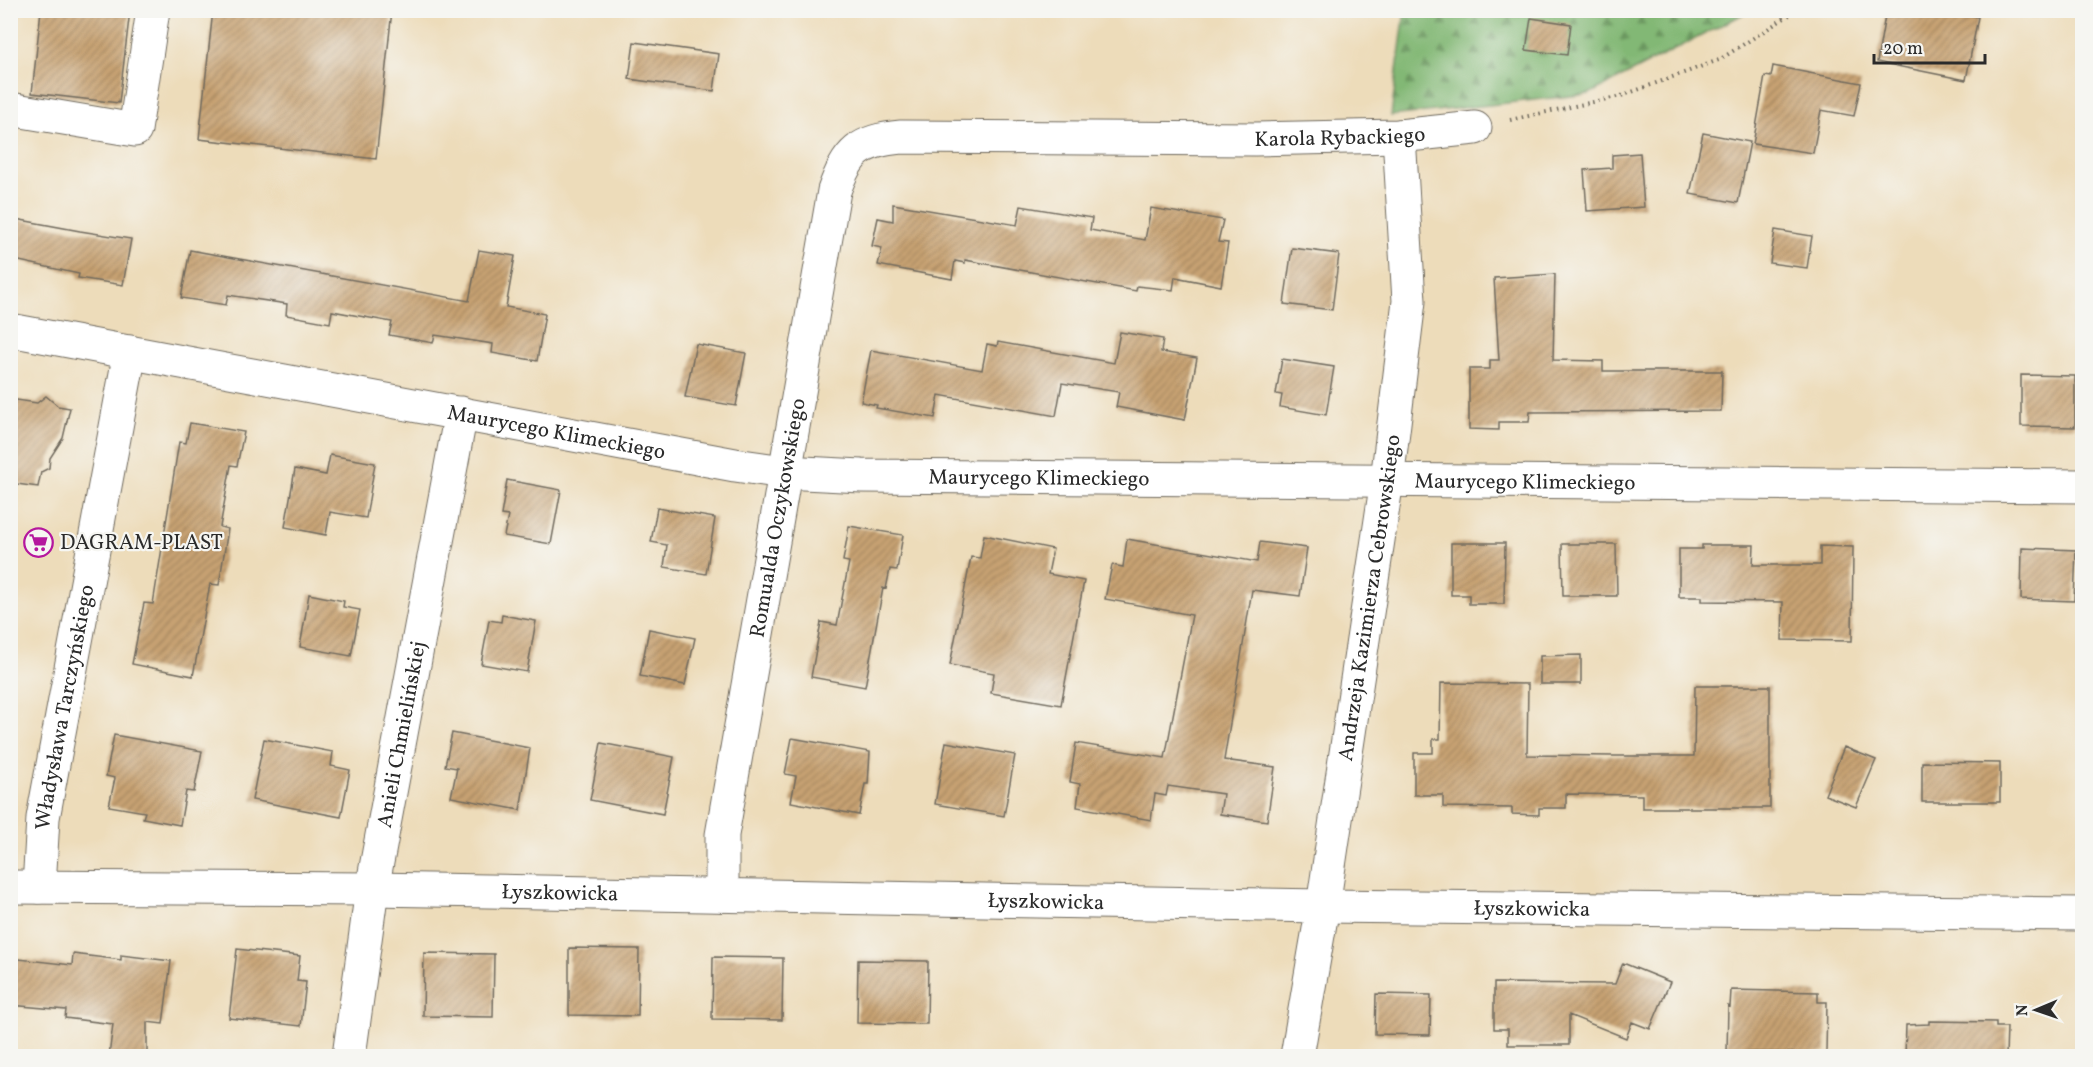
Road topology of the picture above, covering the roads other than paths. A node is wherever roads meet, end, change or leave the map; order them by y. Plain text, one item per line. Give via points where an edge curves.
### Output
1 (153, 10) edge
2 (10, 109) edge
3 (1475, 128) road end
4 (1399, 136) junction
5 (860, 148) joint
6 (10, 330) edge
7 (130, 351) junction
8 (461, 413) junction
9 (784, 472) junction
10 (1387, 480) junction
11 (2082, 486) edge
12 (25, 887) edge
13 (372, 889) junction
14 (722, 895) junction
15 (1323, 906) junction
16 (2082, 914) edge
17 (349, 1056) edge
18 (1297, 1056) edge

1 - 2 street via 135,130
3 - 4 street, Karola Rybackiego
4 - 5 street, Karola Rybackiego via 1159,140 902,137 879,139
4 - 10 street, Andrzeja Kazimierza Cebrowskiego via 1409,301
5 - 9 street, Romualda Oczykowskiego via 843,166 834,191
6 - 7 street, Maurycego Klimeckiego
7 - 8 street, Maurycego Klimeckiego
7 - 12 street, Władysława Tarczyńskiego via 43,818
8 - 9 street, Maurycego Klimeckiego
8 - 13 street, Anieli Chmielińskiej
9 - 10 street, Maurycego Klimeckiego
9 - 14 street, Romualda Oczykowskiego via 722,835
10 - 11 street, Maurycego Klimeckiego
10 - 15 street, Andrzeja Kazimierza Cebrowskiego
12 - 13 street, Łyszkowicka
13 - 14 street, Łyszkowicka
13 - 17 street, Anieli Chmielińskiej
14 - 15 street, Łyszkowicka
15 - 16 street, Łyszkowicka
15 - 18 street, Andrzeja Kazimierza Cebrowskiego

